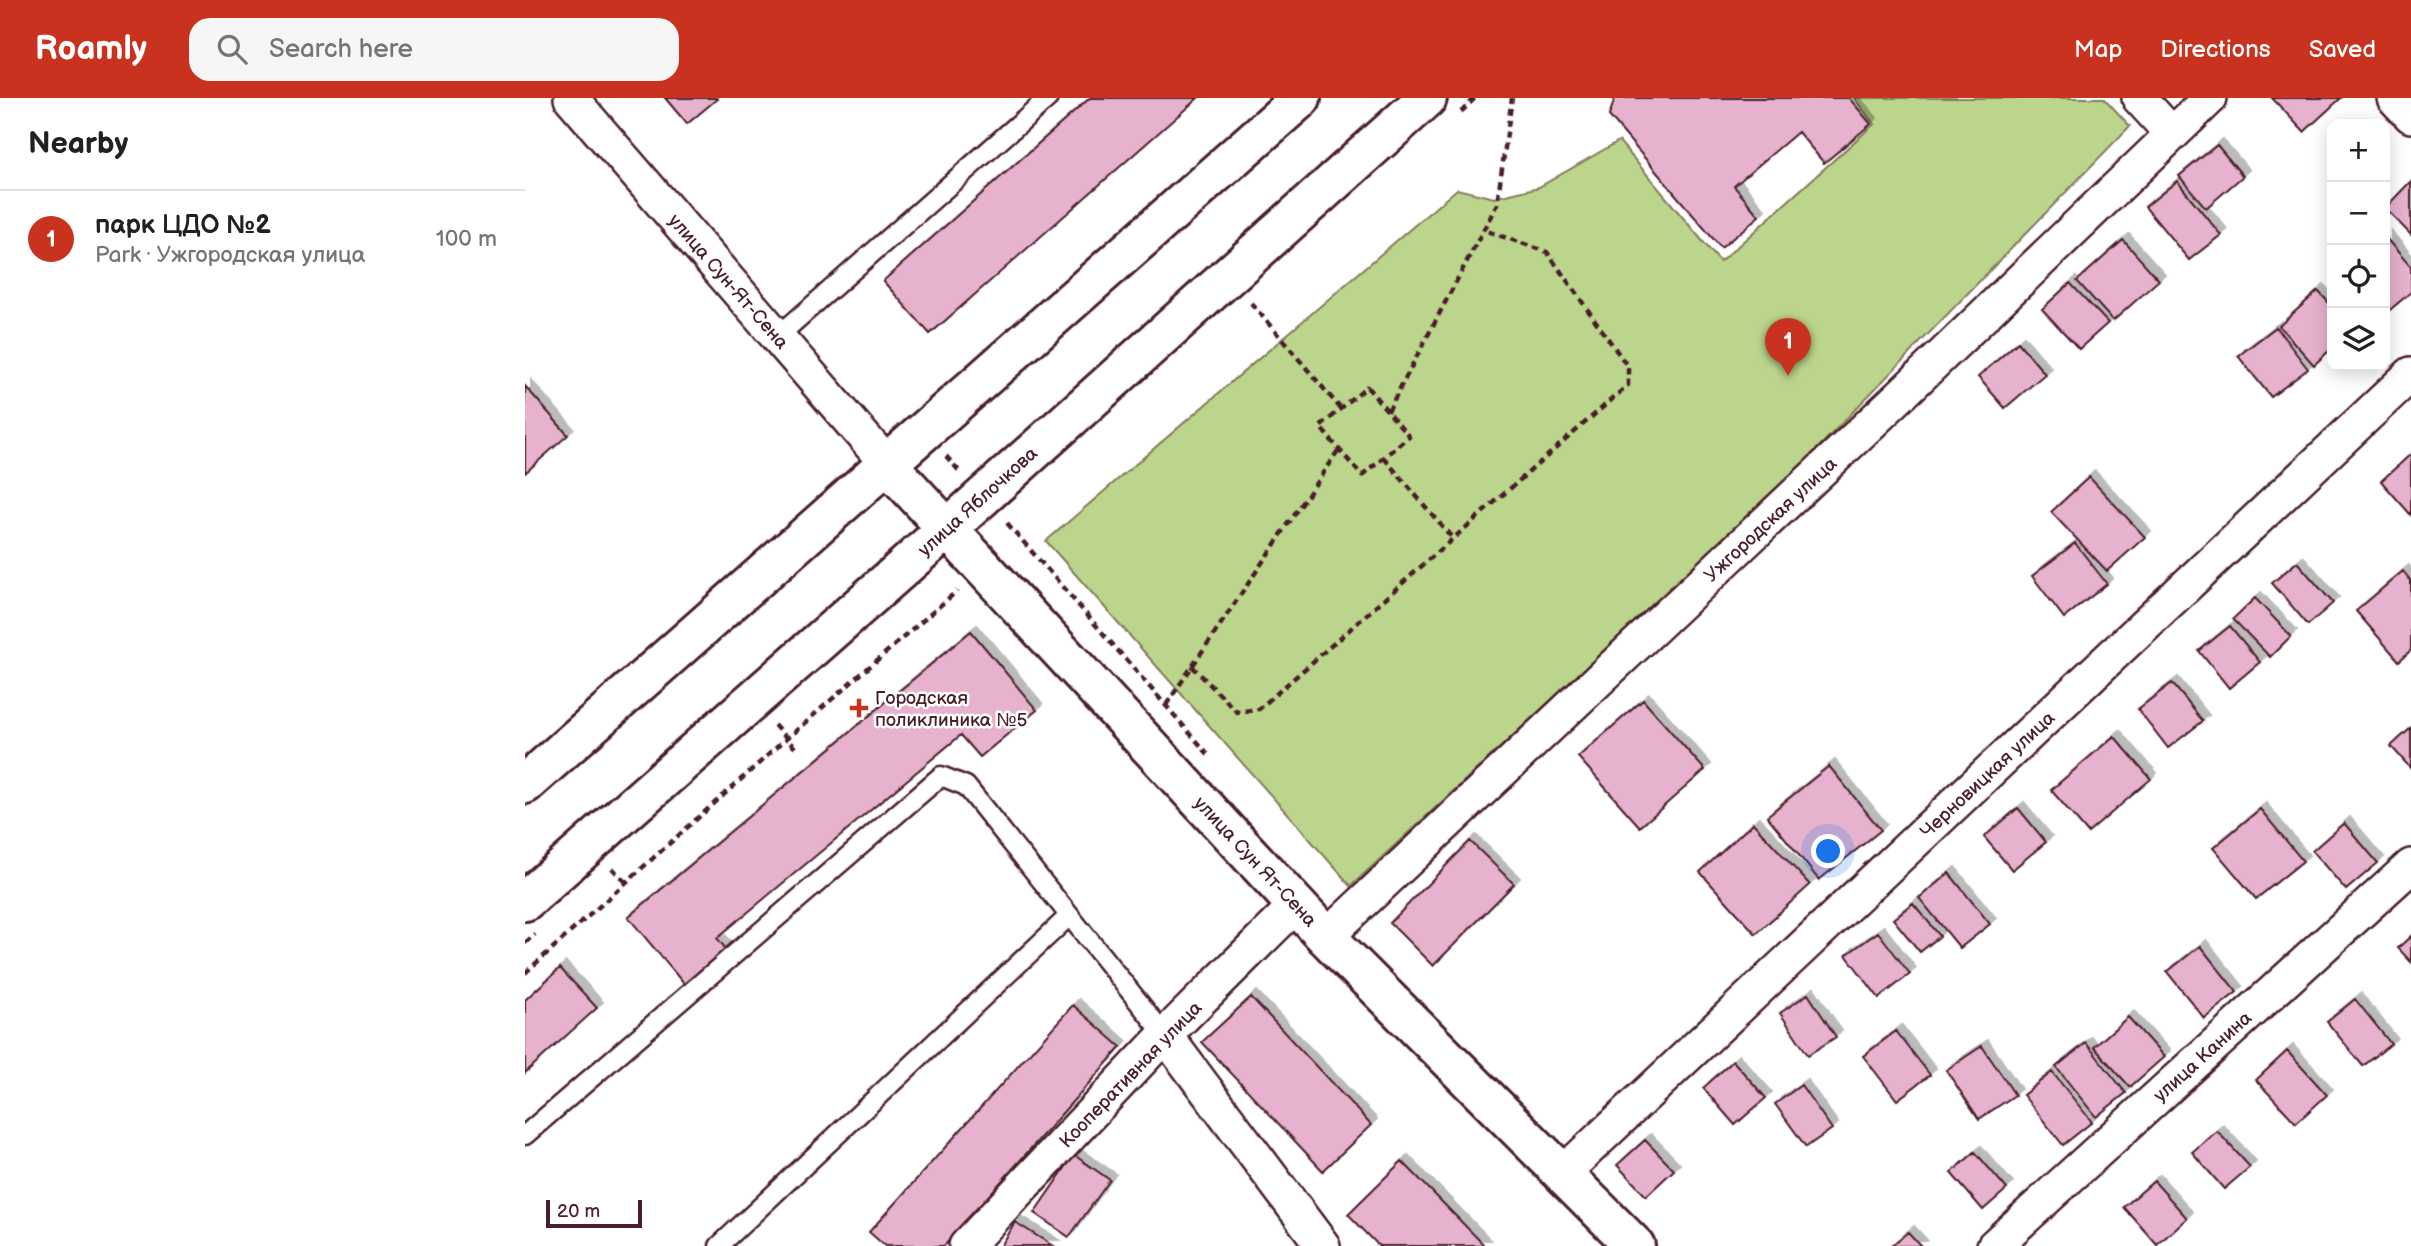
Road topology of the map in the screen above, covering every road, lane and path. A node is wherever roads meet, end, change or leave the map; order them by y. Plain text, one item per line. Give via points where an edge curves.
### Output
1 (571, 98) edge
2 (1048, 98) edge
3 (1301, 98) edge
4 (1427, 98) edge
5 (1512, 98) edge
6 (2139, 98) edge
7 (2210, 98) edge
8 (2394, 98) edge
9 (2411, 116) edge
10 (2172, 134) junction
11 (1484, 230) junction
12 (1251, 303) dead end
13 (777, 337) junction
14 (2411, 374) edge
15 (1341, 409) junction
16 (1388, 411) junction
17 (1339, 449) junction
18 (1384, 458) junction
19 (888, 465) junction
20 (947, 529) junction
21 (1453, 539) junction
22 (960, 588) dead end
23 (1192, 666) junction
24 (1166, 705) dead end
25 (772, 724) dead end
26 (786, 738) junction
27 (797, 750) dead end
28 (525, 784) edge
29 (611, 866) dead end
30 (2411, 866) edge
31 (626, 883) junction
32 (525, 901) edge
33 (1296, 905) junction
34 (1069, 915) junction
35 (1326, 937) junction
36 (525, 973) edge
37 (1165, 1035) junction
38 (525, 1135) edge
39 (1563, 1173) junction
40 (719, 1246) edge
41 (966, 1246) edge
42 (1323, 1246) edge
43 (1635, 1246) edge
44 (1994, 1246) edge

1 - 13 street, улица Сун-Ят-Сена
2 - 13 lane
3 - 19 main road
4 - 20 main road, улица Яблочкова
5 - 11 path via 1497,204
6 - 10 street
7 - 10 street, Ужгородская улица
8 - 9 street
10 - 35 street, Ужгородская улица
11 - 16 path
11 - 21 path via 1547,252 1628,367 1628,385
12 - 15 path
13 - 19 street, улица Сун-Ят-Сена
14 - 39 street, Черновицкая улица
15 - 16 path via 1367,387
15 - 17 path via 1320,427
16 - 18 path via 1409,436
17 - 18 path via 1362,476
17 - 23 path
18 - 21 path
19 - 20 main road, улица Сун Ят-Сена
19 - 28 main road
20 - 32 main road, улица Яблочкова
20 - 33 main road, улица Сун Ят-Сена
21 - 23 path via 1259,709 1237,712
22 - 26 path
23 - 24 path
25 - 26 path
26 - 27 path
26 - 31 path
29 - 31 path
30 - 44 street, улица Канина
31 - 36 path
33 - 35 main road, улица Сун Ят-Сена
33 - 37 street, Кооперативная улица
34 - 37 lane
34 - 38 lane via 966,786 941,776
34 - 40 lane
35 - 39 main road, улица Сун Ят-Сена
37 - 41 street, Кооперативная улица
37 - 42 street
39 - 43 main road, улица Сун Ят-Сена

